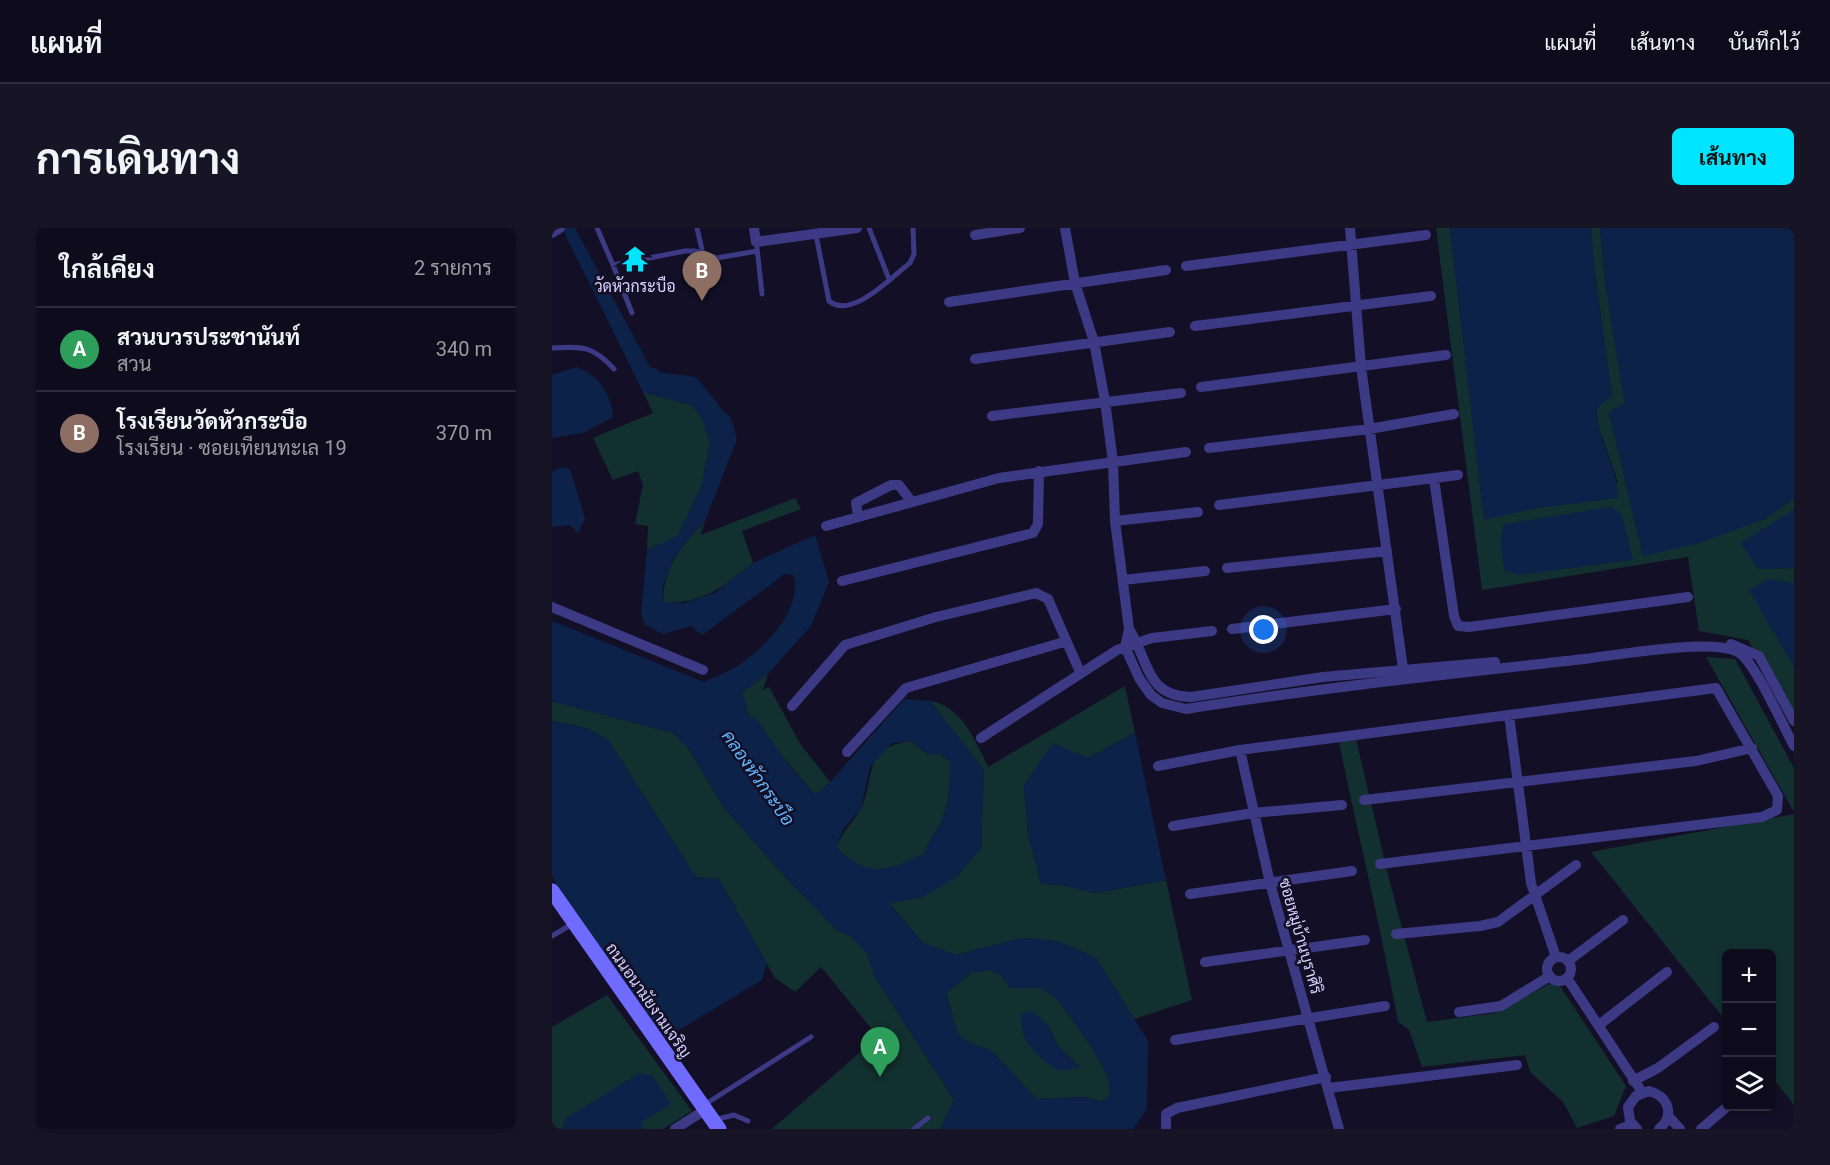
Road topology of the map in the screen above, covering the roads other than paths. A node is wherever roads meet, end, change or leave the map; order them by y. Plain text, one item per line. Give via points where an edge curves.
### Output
1 (560, 228) edge
2 (597, 228) edge
3 (697, 228) edge
4 (754, 228) edge
5 (856, 228) edge
6 (868, 228) edge
7 (913, 228) edge
8 (1020, 228) edge
9 (1065, 228) edge
10 (1350, 228) edge
11 (552, 233) edge
12 (816, 235) junction
13 (975, 235) dead end
14 (1426, 235) dead end
15 (1351, 244) junction
16 (756, 246) junction
17 (703, 254) junction
18 (613, 265) junction
19 (1186, 266) dead end
20 (1166, 270) dead end
21 (889, 279) junction
22 (1075, 283) junction
23 (762, 294) dead end
24 (1431, 296) dead end
25 (949, 302) dead end
26 (1354, 306) junction
27 (632, 313) dead end
28 (1195, 326) dead end
29 (1170, 332) dead end
30 (1094, 342) junction
31 (552, 348) edge
32 (1446, 355) dead end
33 (975, 359) dead end
34 (1361, 367) junction
35 (614, 369) dead end
36 (1201, 387) dead end
37 (1181, 393) dead end
38 (1105, 401) junction
39 (1454, 414) dead end
40 (992, 417) dead end
41 (1369, 429) junction
42 (1209, 448) dead end
43 (1186, 452) dead end
44 (1113, 462) junction
45 (1039, 471) junction
46 (1458, 475) dead end
47 (1434, 479) junction
48 (1376, 487) junction
49 (911, 501) junction
50 (1219, 505) dead end
51 (1198, 512) dead end
52 (858, 516) junction
53 (1115, 521) junction
54 (826, 526) dead end
55 (1387, 551) junction
56 (1227, 568) dead end
57 (1205, 571) dead end
58 (1123, 580) junction
59 (842, 581) dead end
60 (1688, 597) dead end
61 (552, 607) edge
62 (1396, 609) junction
63 (1130, 629) junction
64 (1232, 629) dead end
65 (1212, 631) dead end
66 (1137, 641) junction
67 (1064, 642) junction
68 (1125, 646) junction
69 (703, 670) dead end
70 (1080, 672) junction
71 (1404, 674) junction
72 (1191, 703) junction
73 (792, 706) dead end
74 (1509, 715) junction
75 (1794, 721) edge
76 (981, 738) dead end
77 (1794, 746) edge
78 (1752, 748) junction
79 (1240, 750) junction
80 (847, 752) dead end
81 (1158, 766) dead end
82 (1516, 784) junction
83 (1364, 800) dead end
84 (1342, 805) dead end
85 (1253, 813) junction
86 (1173, 826) dead end
87 (1526, 848) junction
88 (1380, 864) dead end
89 (1576, 865) dead end
90 (1352, 871) dead end
91 (1270, 883) junction
92 (552, 891) edge
93 (1190, 894) dead end
94 (1535, 896) junction
95 (1623, 920) dead end
96 (573, 924) junction
97 (1396, 934) dead end
98 (552, 936) edge
99 (1365, 940) dead end
100 (1288, 951) junction
101 (1556, 957) junction
102 (1568, 961) junction
103 (1205, 962) dead end
104 (1667, 972) dead end
105 (1550, 976) junction
106 (1567, 978) junction
107 (1385, 1006) dead end
108 (1459, 1012) dead end
109 (1308, 1019) junction
110 (1599, 1025) junction
111 (1714, 1028) dead end
112 (811, 1037) dead end
113 (1175, 1041) dead end
114 (1517, 1065) dead end
115 (1326, 1077) junction
116 (1633, 1081) junction
117 (1329, 1089) junction
118 (1642, 1092) junction
119 (1723, 1111) edge
120 (710, 1116) edge
121 (1668, 1116) junction
122 (928, 1118) dead end
123 (748, 1121) dead end
124 (1635, 1126) edge
125 (675, 1129) edge
126 (914, 1129) edge
127 (1166, 1129) edge
128 (1339, 1129) edge
129 (1620, 1129) edge
130 (1659, 1129) edge
131 (1680, 1129) edge
132 (1701, 1129) edge

1 - 11 street
2 - 18 lane
3 - 17 lane
4 - 16 street
5 - 12 street
6 - 21 lane
7 - 21 lane via 913,258
8 - 13 street
9 - 22 street
10 - 15 street
12 - 16 street
12 - 21 lane via 832,304 859,303
14 - 15 street
15 - 19 street
15 - 26 street
16 - 17 lane via 717,258
16 - 23 lane
17 - 18 lane via 685,251
18 - 27 lane
20 - 22 street
22 - 25 street
22 - 30 street
24 - 26 street
26 - 28 street
26 - 34 street
29 - 30 street
30 - 33 street
30 - 38 street
31 - 35 lane via 582,347 595,351
32 - 34 street
34 - 36 street
34 - 41 street
37 - 38 street
38 - 40 street
38 - 44 street
39 - 41 street
41 - 42 street
41 - 48 street
43 - 44 street
44 - 45 street
44 - 53 street
45 - 49 street
45 - 59 street via 1038,524 1033,532
46 - 47 street
47 - 48 street
47 - 60 street via 1458,626
48 - 50 street
48 - 55 street
49 - 52 street
49 - 52 street via 899,485 891,485 856,503
51 - 53 street
52 - 54 street
53 - 58 street
55 - 56 street
55 - 62 street
57 - 58 street
58 - 63 street
61 - 69 street
62 - 64 street
62 - 71 street
63 - 66 street
63 - 68 street
65 - 66 street
66 - 68 street
66 - 72 street via 1157,686
67 - 70 street
67 - 73 street via 1048,599 1042,594 1010,597 845,645
67 - 80 street via 906,688
68 - 70 street
68 - 72 street via 1151,694 1162,703 1179,708
70 - 76 street
71 - 72 street
71 - 75 street via 1696,641 1730,644 1759,656
71 - 77 street via 1681,648 1726,649 1738,652 1750,665
74 - 78 street via 1716,688
74 - 79 street
74 - 82 street
78 - 82 street via 1696,761
78 - 87 street via 1778,796 1779,803 1772,814
79 - 81 street
79 - 85 street, ซอยหมู่บ้านบุราศิริ
82 - 83 street
82 - 87 street
84 - 85 street
85 - 86 street
85 - 91 street, ซอยหมู่บ้านบุราศิริ
87 - 88 street
87 - 94 street
89 - 94 street
90 - 91 street
91 - 93 street
91 - 100 street, ซอยหมู่บ้านบุราศิริ
92 - 96 street, ถนนอนามัยงามเจริญ
94 - 97 street via 1498,922
94 - 101 street
95 - 102 street
96 - 98 lane
96 - 120 street, ถนนอนามัยงามเจริญ
99 - 100 street
100 - 103 street
100 - 109 street, ซอยหมู่บ้านบุราศิริ
101 - 102 street
101 - 105 street via 1548,968
102 - 106 street via 1571,970
104 - 110 street
105 - 106 street via 1558,980
105 - 108 street via 1501,1006
106 - 110 street
107 - 109 street
109 - 113 street
109 - 115 street, ซอยหมู่บ้านบุราศิริ
110 - 116 street
111 - 116 street
112 - 120 lane
114 - 117 street
115 - 117 street, ซอยหมู่บ้านบุราศิริ
115 - 127 street via 1177,1108 1166,1114
116 - 118 street
117 - 128 street, ซอยหมู่บ้านบุราศิริ
118 - 121 street via 1662,1097
118 - 124 street via 1628,1107
119 - 132 street
120 - 123 lane via 734,1114
120 - 125 street
121 - 130 street
121 - 131 street
122 - 126 lane
124 - 129 street

